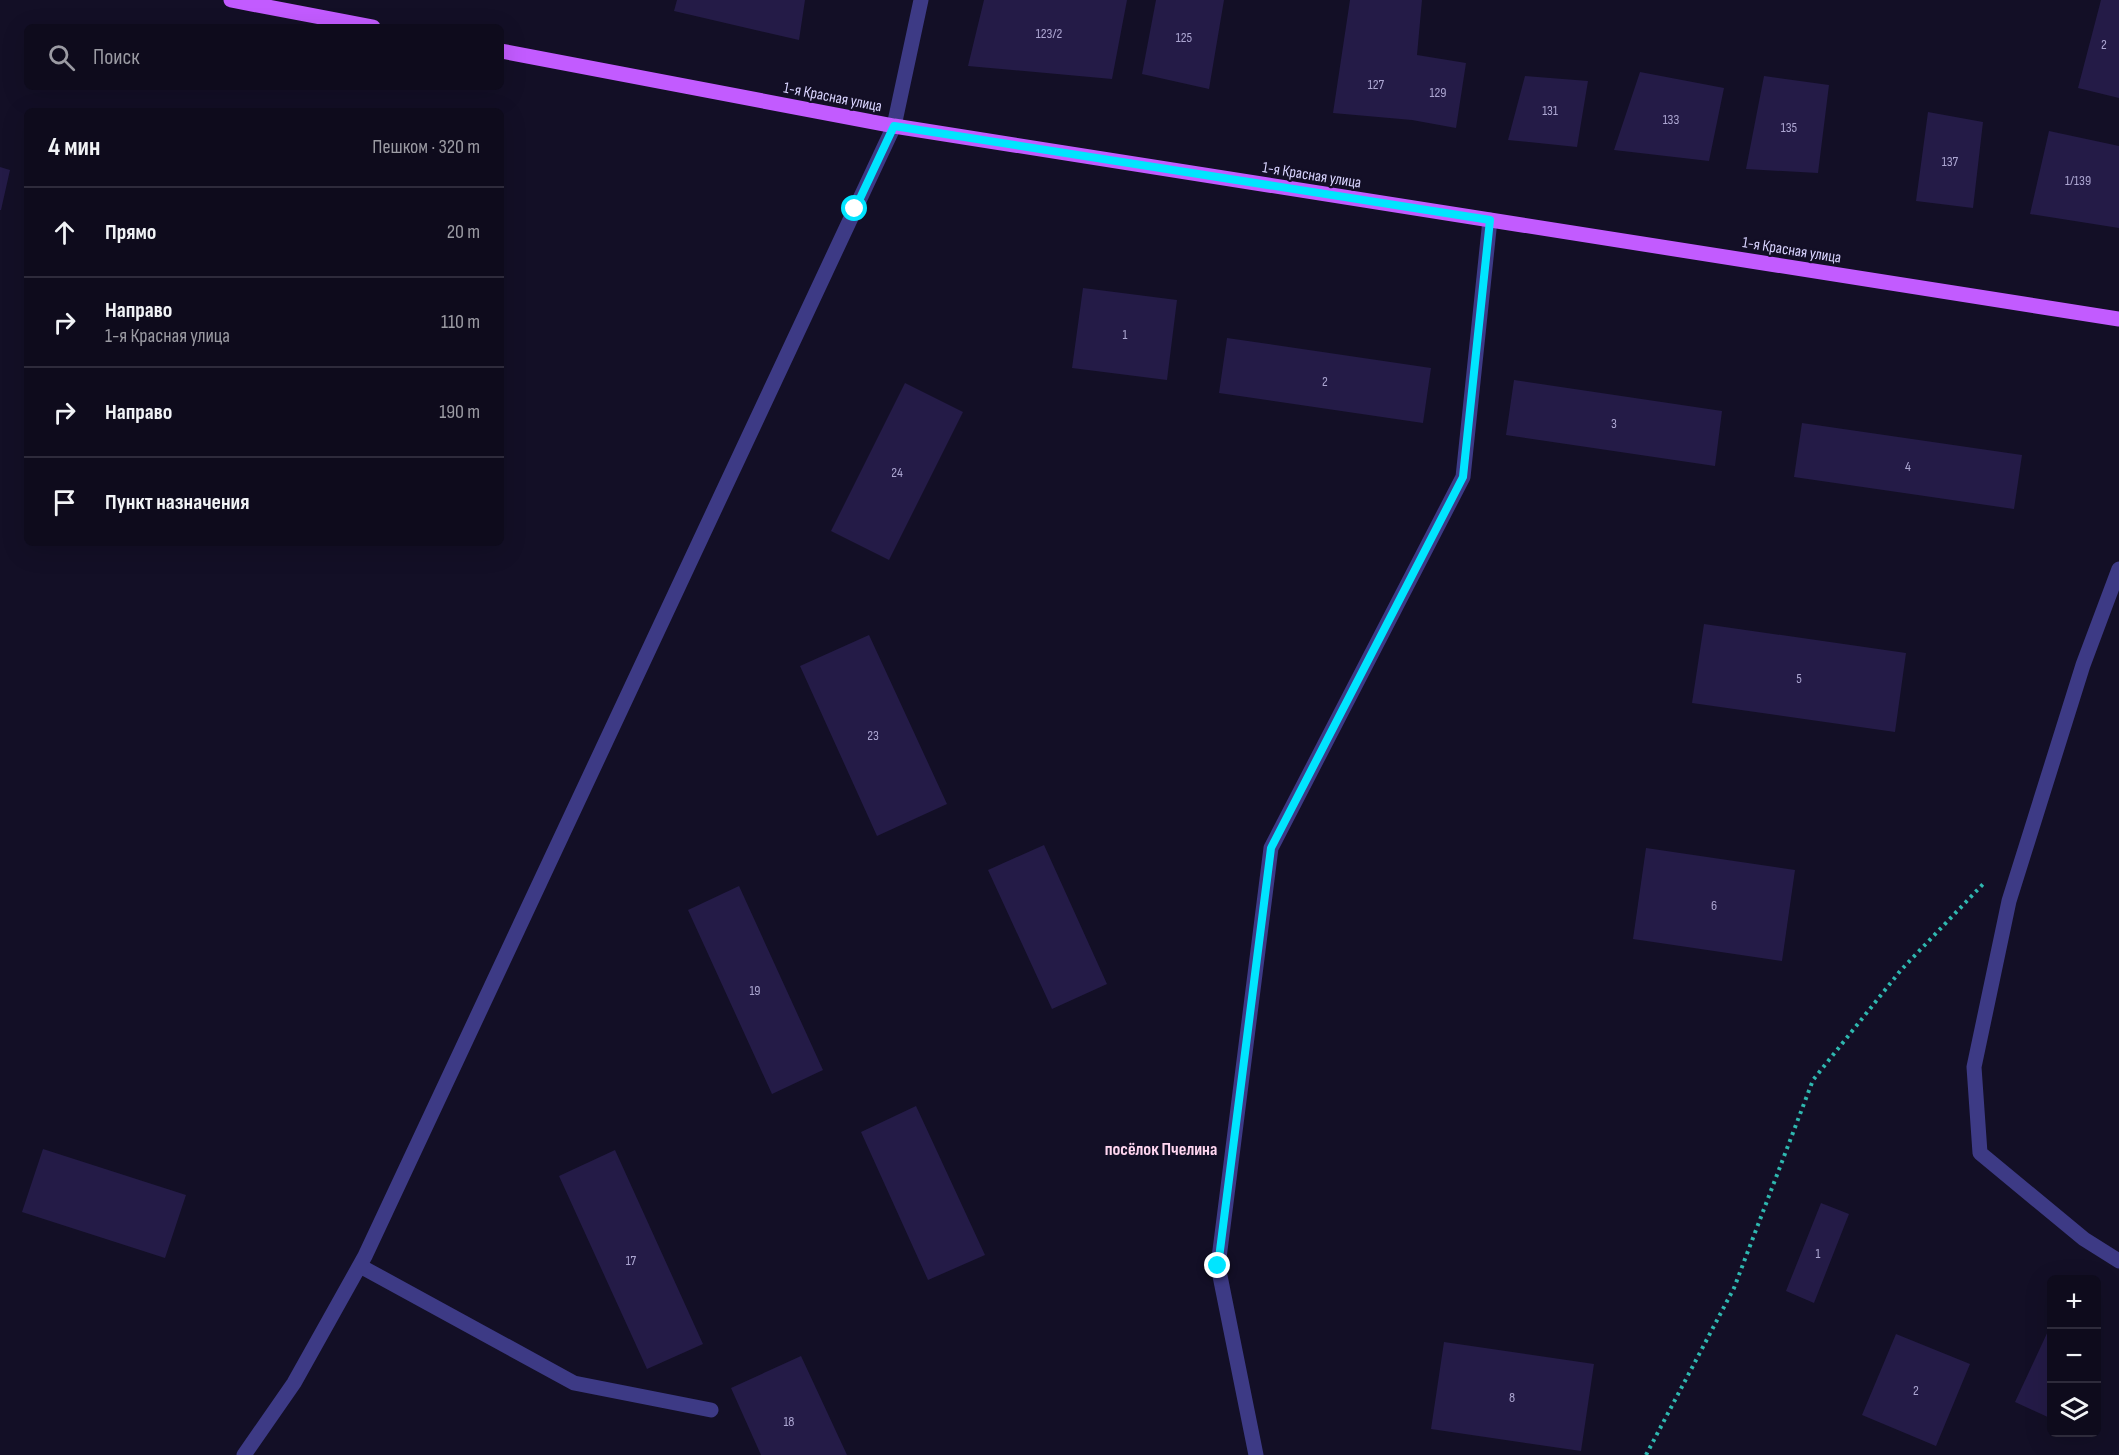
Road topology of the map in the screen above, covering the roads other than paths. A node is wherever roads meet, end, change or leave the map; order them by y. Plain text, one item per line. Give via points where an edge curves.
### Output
1 (231, 0) edge
2 (921, 0) edge
3 (357, 24) edge
4 (504, 52) edge
5 (894, 126) junction
6 (1490, 220) junction
7 (2119, 319) edge
8 (2119, 569) edge
9 (2119, 1261) edge
10 (360, 1266) junction
11 (711, 1410) dead end
12 (244, 1455) edge
13 (1256, 1455) edge

1 - 3 main road
2 - 5 street
4 - 5 main road, 1-я Красная улица
5 - 6 main road, 1-я Красная улица
5 - 10 street
6 - 7 main road, 1-я Красная улица
6 - 13 street via 1463,477 1271,848 1218,1266
8 - 9 street via 2083,665 2009,901 1974,1067 1980,1153 2084,1239
10 - 11 street via 574,1383
10 - 12 street via 294,1383

